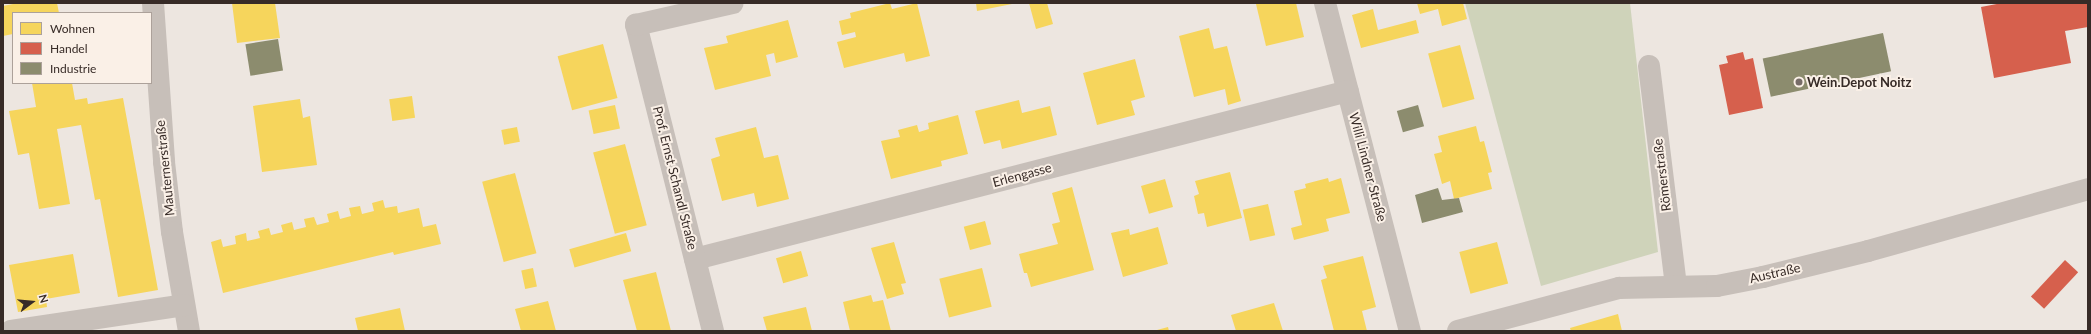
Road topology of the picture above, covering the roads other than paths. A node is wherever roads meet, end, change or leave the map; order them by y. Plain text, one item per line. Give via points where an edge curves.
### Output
1 (153, 3) edge
2 (733, 3) edge
3 (1325, 3) edge
4 (1649, 66) dead end
5 (1348, 91) junction
6 (2088, 189) edge
7 (695, 260) junction
8 (1676, 285) junction
9 (184, 305) junction
10 (11, 331) edge
11 (189, 331) edge
12 (713, 331) edge
13 (1410, 331) edge
14 (1458, 331) edge

1 - 9 street, Mauternerstraße via 164,162
2 - 7 street, Prof. Ernst Schandl Straße via 636,25
3 - 5 street, Willi Lindner Straße
4 - 8 street, Römerstraße
5 - 7 street, Erlengasse
5 - 13 street, Willi Lindner Straße
6 - 8 street, Austraße via 1868,251 1763,277 1717,286
7 - 12 street, Prof. Ernst Schandl Straße
8 - 14 street, Austraße via 1619,288
9 - 10 street
9 - 11 street, Mauternerstraße

